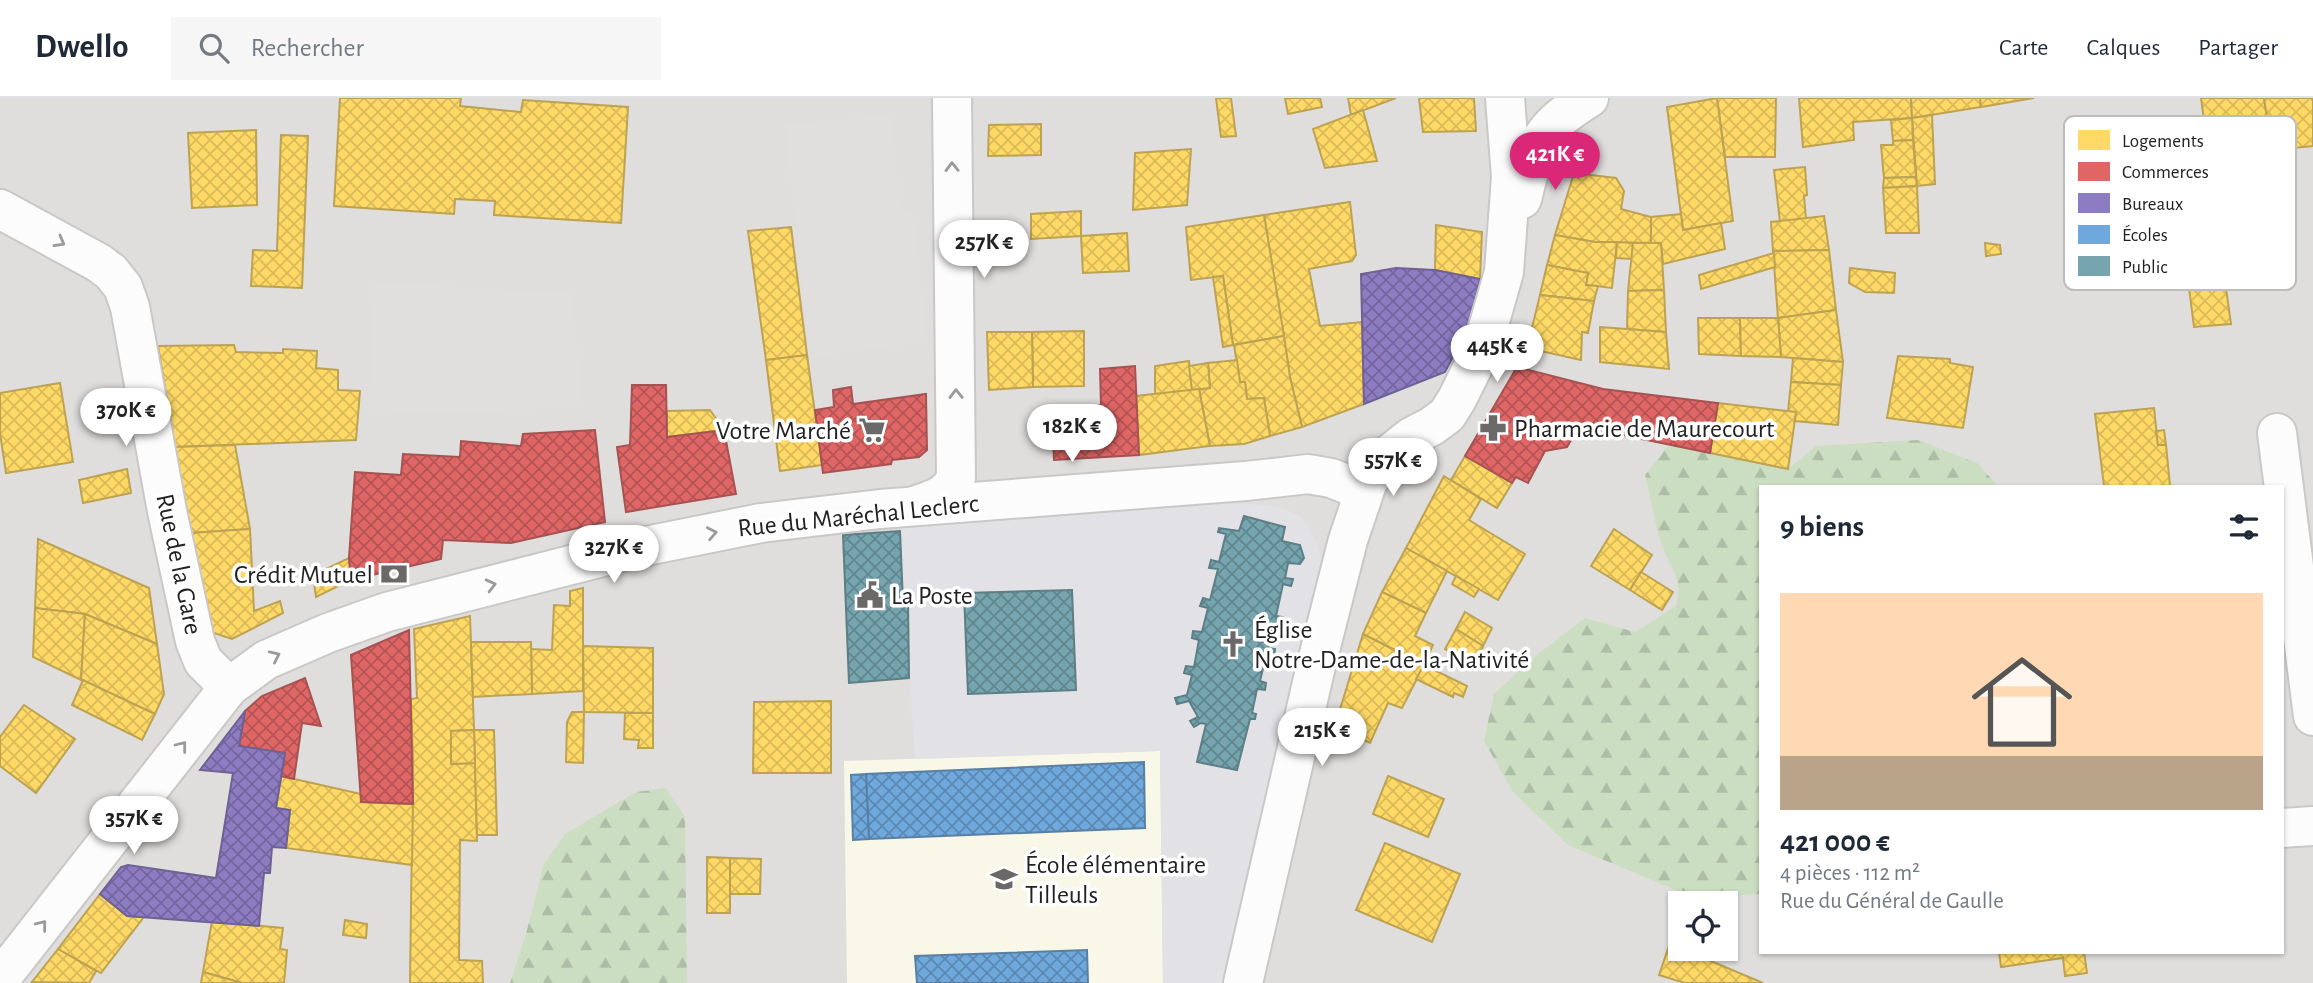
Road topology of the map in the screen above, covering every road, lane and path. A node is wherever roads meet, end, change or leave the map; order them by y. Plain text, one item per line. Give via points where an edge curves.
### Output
1 (952, 98) edge
2 (1505, 98) edge
3 (1536, 98) edge
4 (1569, 98) edge
5 (1589, 98) edge
6 (0, 209) edge
7 (1504, 272) junction
8 (2277, 433) dead end
9 (957, 463) junction
10 (2284, 485) edge
11 (2284, 488) edge
12 (1364, 491) junction
13 (1004, 499) junction
14 (918, 505) junction
15 (229, 687) junction
16 (2313, 716) edge
17 (2313, 826) edge
18 (2284, 828) edge
19 (0, 979) edge
20 (1243, 983) edge

9 -> 1 street
2 - 7 street via 1511,177
3 - 4 street
5 - 7 street via 1568,111 1538,144
6 -> 15 street, Rue de la Gare via 99,263 123,287 135,324 195,641 202,661
7 - 12 street via 1482,349 1447,415 1386,457
8 - 10 street
9 - 13 street, Rue du Maréchal Leclerc via 980,495
9 - 14 street via 950,490
11 - 16 street
12 - 13 street, Rue du Maréchal Leclerc via 1308,474
12 - 20 street via 1278,822
13 - 14 street, Rue du Maréchal Leclerc
15 -> 14 street, Rue du Maréchal Leclerc via 266,660 328,632 451,595 641,547 761,523
19 -> 15 street, Rue du Maréchal Leclerc
17 - 18 street

